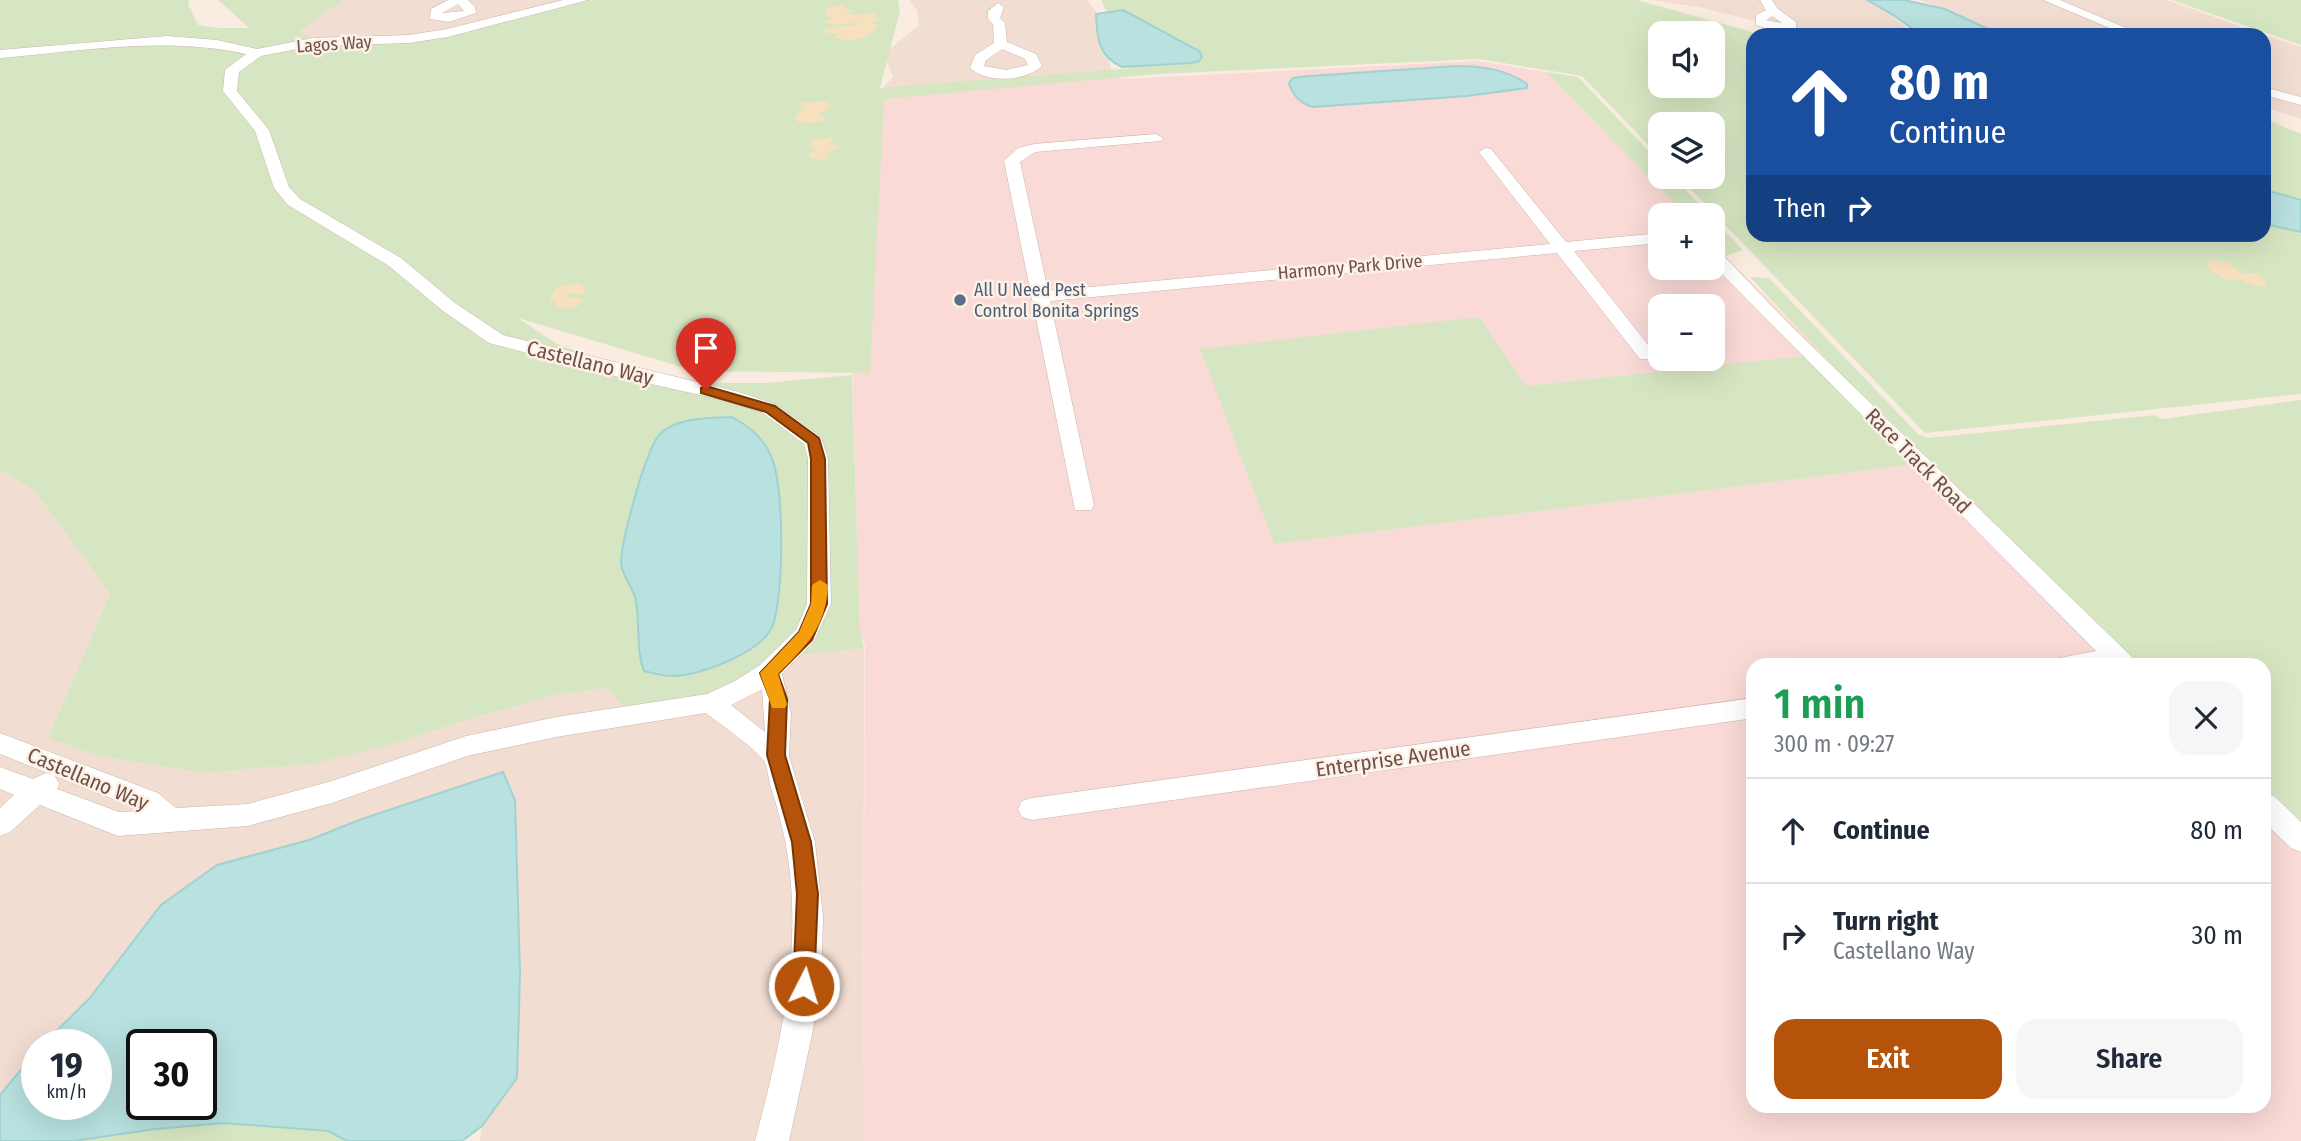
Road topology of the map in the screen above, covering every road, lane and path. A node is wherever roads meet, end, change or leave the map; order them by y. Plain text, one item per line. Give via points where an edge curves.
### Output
1 (582, 0) edge
2 (2049, 0) edge
3 (997, 3) edge
4 (2119, 28) edge
5 (1001, 44) dead end
6 (257, 53) junction
7 (0, 54) edge
8 (2271, 93) edge
9 (2301, 101) edge
10 (1156, 138) dead end
11 (1486, 152) dead end
12 (1648, 239) edge
13 (1560, 247) junction
14 (1725, 268) edge
15 (1040, 297) junction
16 (1647, 355) dead end
17 (1083, 505) dead end
18 (2117, 658) edge
19 (769, 673) junction
20 (711, 703) junction
21 (1746, 709) edge
22 (0, 743) edge
23 (776, 755) junction
24 (65, 769) junction
25 (0, 778) edge
26 (36, 792) junction
27 (1032, 809) dead end
28 (2271, 811) edge
29 (172, 821) junction
30 (0, 824) edge
31 (2301, 840) edge
32 (772, 1141) edge

1 - 6 street, Lagos Way via 448,33 396,40 313,42
2 - 4 street
3 - 5 street via 994,19 999,23
6 - 7 street, Lagos Way via 167,40
6 - 19 street, Castellano Way via 232,70 230,91 262,130 282,188 294,202 395,262 496,339 732,396 771,409 814,441 819,604 806,635
8 - 9 street
10 - 15 street via 1034,148 1012,161
11 - 13 street
12 - 13 street, Harmony Park Drive
13 - 15 street, Harmony Park Drive
13 - 16 street
14 - 18 street, Race Track Road
15 - 17 street
19 - 20 street, Castellano Way
19 - 23 street via 779,699
20 - 23 street
20 - 29 street, Castellano Way via 466,746 248,815
21 - 27 street, Enterprise Avenue
22 - 24 street, Castellano Way
23 - 32 street via 801,842 807,947 792,1066
24 - 26 street
24 - 29 street, Castellano Way via 148,801
25 - 26 street, Castellano Way
26 - 29 street, Castellano Way via 118,824
26 - 30 street
28 - 31 street

